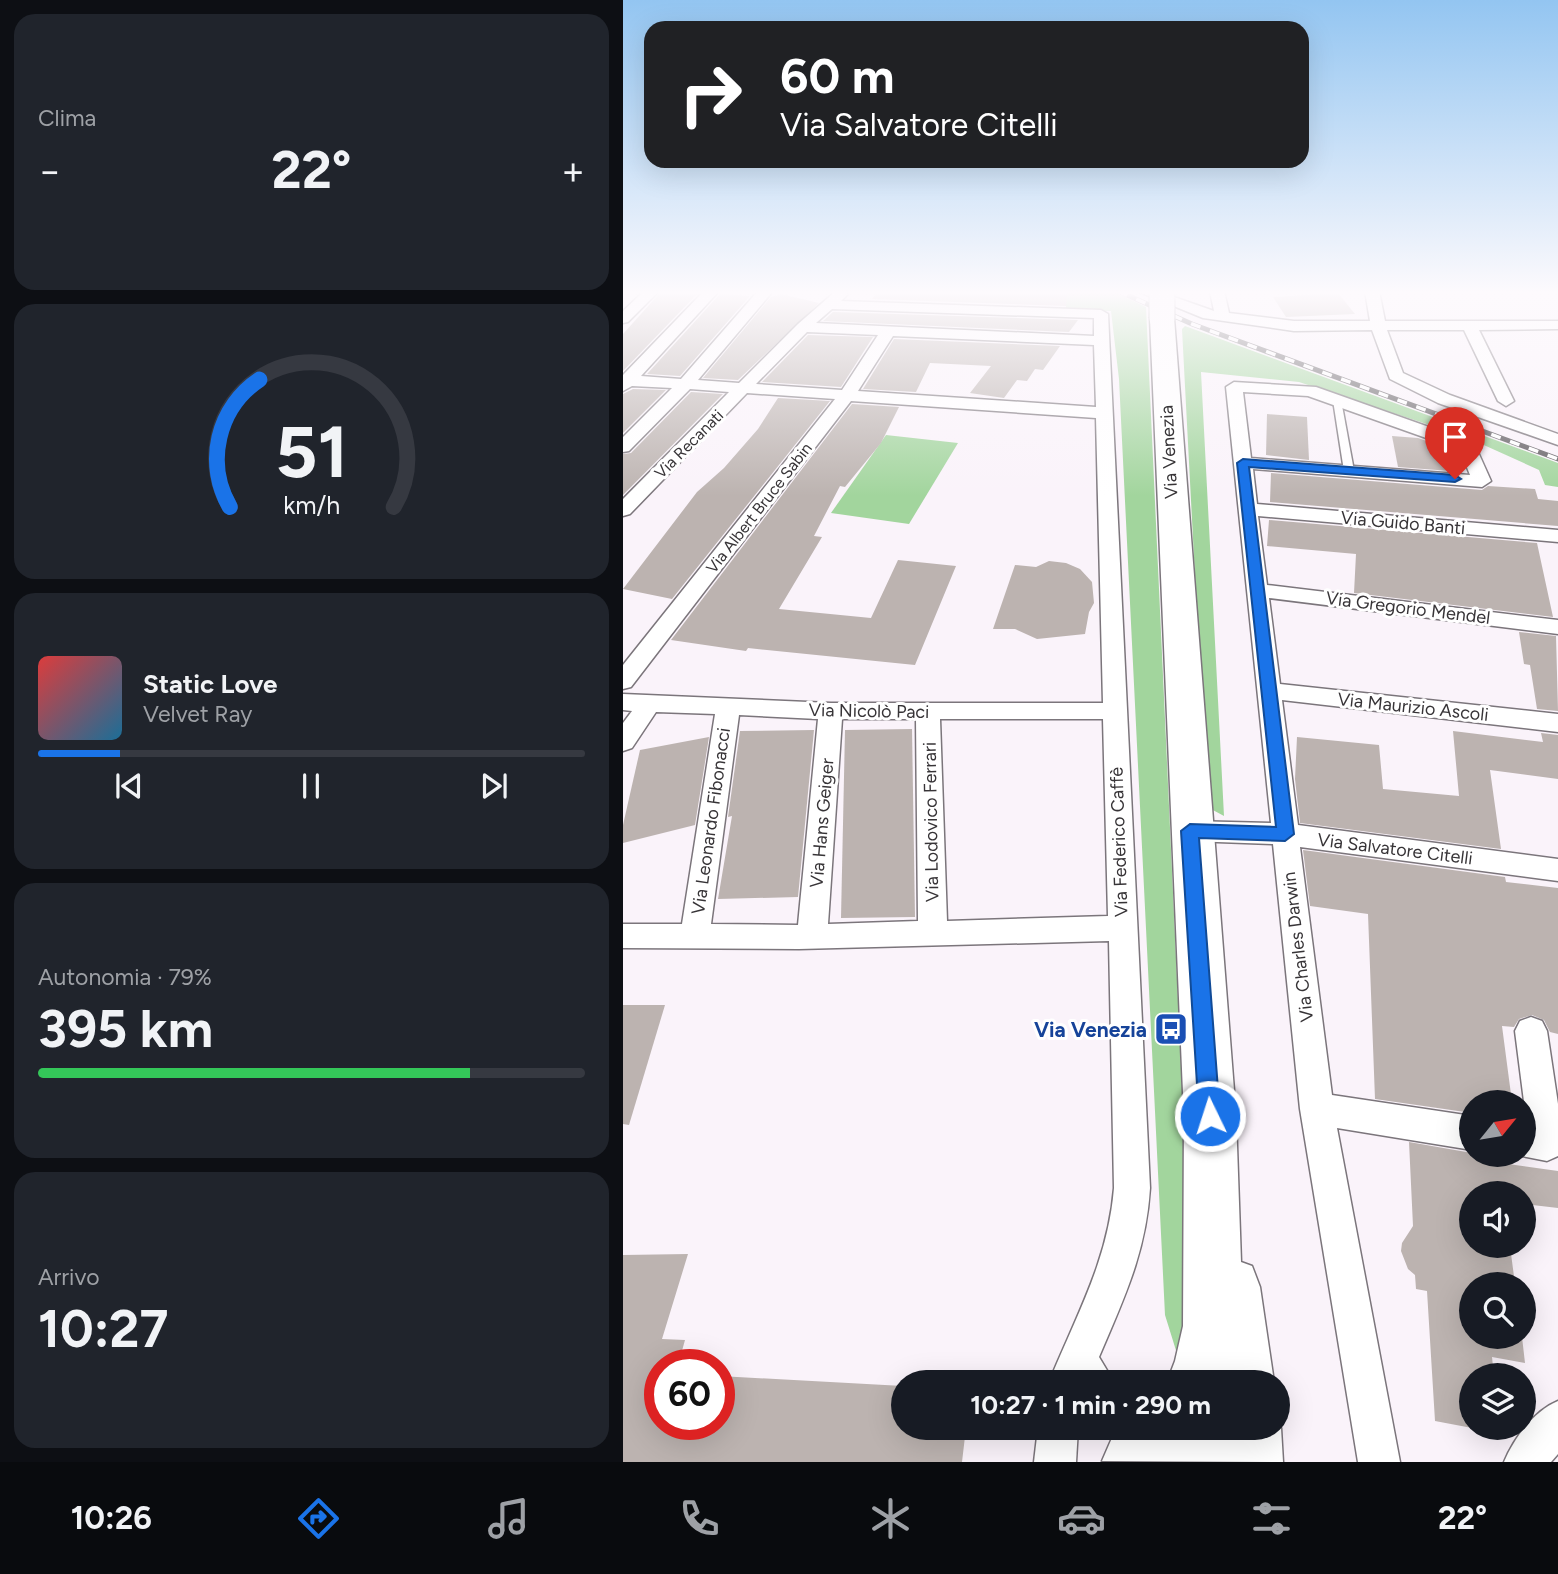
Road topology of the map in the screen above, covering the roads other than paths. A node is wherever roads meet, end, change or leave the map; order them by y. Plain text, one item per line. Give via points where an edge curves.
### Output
1 (647, 359) edge
2 (707, 359) edge
3 (772, 359) edge
4 (870, 359) edge
5 (1102, 359) edge
6 (1162, 359) edge
7 (1390, 359) edge
8 (1486, 359) edge
9 (625, 382) edge
10 (686, 384) junction
11 (744, 388) junction
12 (847, 395) junction
13 (1336, 400) junction
14 (1506, 401) dead end
15 (1104, 413) junction
16 (1558, 440) edge
17 (623, 447) edge
18 (1243, 463) junction
19 (1349, 471) junction
20 (1248, 509) junction
21 (623, 510) edge
22 (1558, 536) edge
23 (1258, 590) junction
24 (1558, 626) edge
25 (623, 681) edge
26 (1269, 691) junction
27 (623, 702) edge
28 (649, 704) junction
29 (728, 707) junction
30 (831, 711) junction
31 (1115, 711) junction
32 (928, 712) junction
33 (1558, 723) edge
34 (623, 742) edge
35 (1190, 831) junction
36 (1285, 834) junction
37 (1558, 870) edge
38 (1122, 928) junction
39 (933, 933) junction
40 (695, 935) junction
41 (623, 936) edge
42 (812, 936) junction
43 (1531, 1031) dead end
44 (1317, 1109) junction
45 (1210, 1116) junction
46 (1459, 1131) edge
47 (1537, 1143) edge
48 (1082, 1370) edge
49 (1205, 1370) edge
50 (1242, 1370) edge
51 (1558, 1421) edge
52 (1057, 1440) edge
53 (1249, 1440) edge
54 (1055, 1462) edge
55 (1250, 1462) edge
56 (1379, 1462) edge
57 (1525, 1462) edge

1 - 9 street
2 - 10 street
3 - 11 street, Via Recanati
4 - 12 street, Via Albert Bruce Sabin
5 - 15 street, Via Federico Caffè
6 - 35 main road, Via Venezia
7 - 16 street via 1396,376 1404,381
8 - 14 street
9 - 10 street
10 - 11 street
10 - 17 street
11 - 12 street
11 - 21 street, Via Recanati
12 - 15 street
12 - 25 street, Via Albert Bruce Sabin
13 - 18 street, Via Charles Darwin via 1310,391 1234,387
13 - 19 lane
13 - 19 street via 1468,447 1482,481
15 - 31 street, Via Federico Caffè
18 - 19 street
18 - 20 street, Via Charles Darwin
20 - 22 street, Via Guido Banti
20 - 23 street, Via Charles Darwin
23 - 24 street, Via Gregorio Mendel
23 - 26 street, Via Charles Darwin
26 - 33 street, Via Maurizio Ascoli
26 - 36 street, Via Charles Darwin
27 - 28 street, Via Nicolò Paci
28 - 29 street, Via Nicolò Paci
28 - 34 street
29 - 30 street, Via Nicolò Paci
29 - 40 street, Via Leonardo Fibonacci
30 - 32 street, Via Nicolò Paci
30 - 42 street, Via Hans Geiger
31 - 32 street, Via Nicolò Paci
31 - 38 street, Via Federico Caffè
32 - 39 street, Via Lodovico Ferrari
35 - 36 street, Via Salvatore Citelli
35 - 45 main road, Via Venezia
36 - 37 street, Via Salvatore Citelli
36 - 44 street, Via Charles Darwin
38 - 39 street
38 - 48 street, Via Federico Caffè via 1132,1188 1129,1228
39 - 42 street
40 - 41 street
40 - 42 street
43 - 47 street via 1547,1144
44 - 46 street
44 - 56 street, Via Charles Darwin
45 - 49 main road via 1213,1326
45 - 50 main road
51 - 57 street
52 - 54 street
53 - 55 main road

